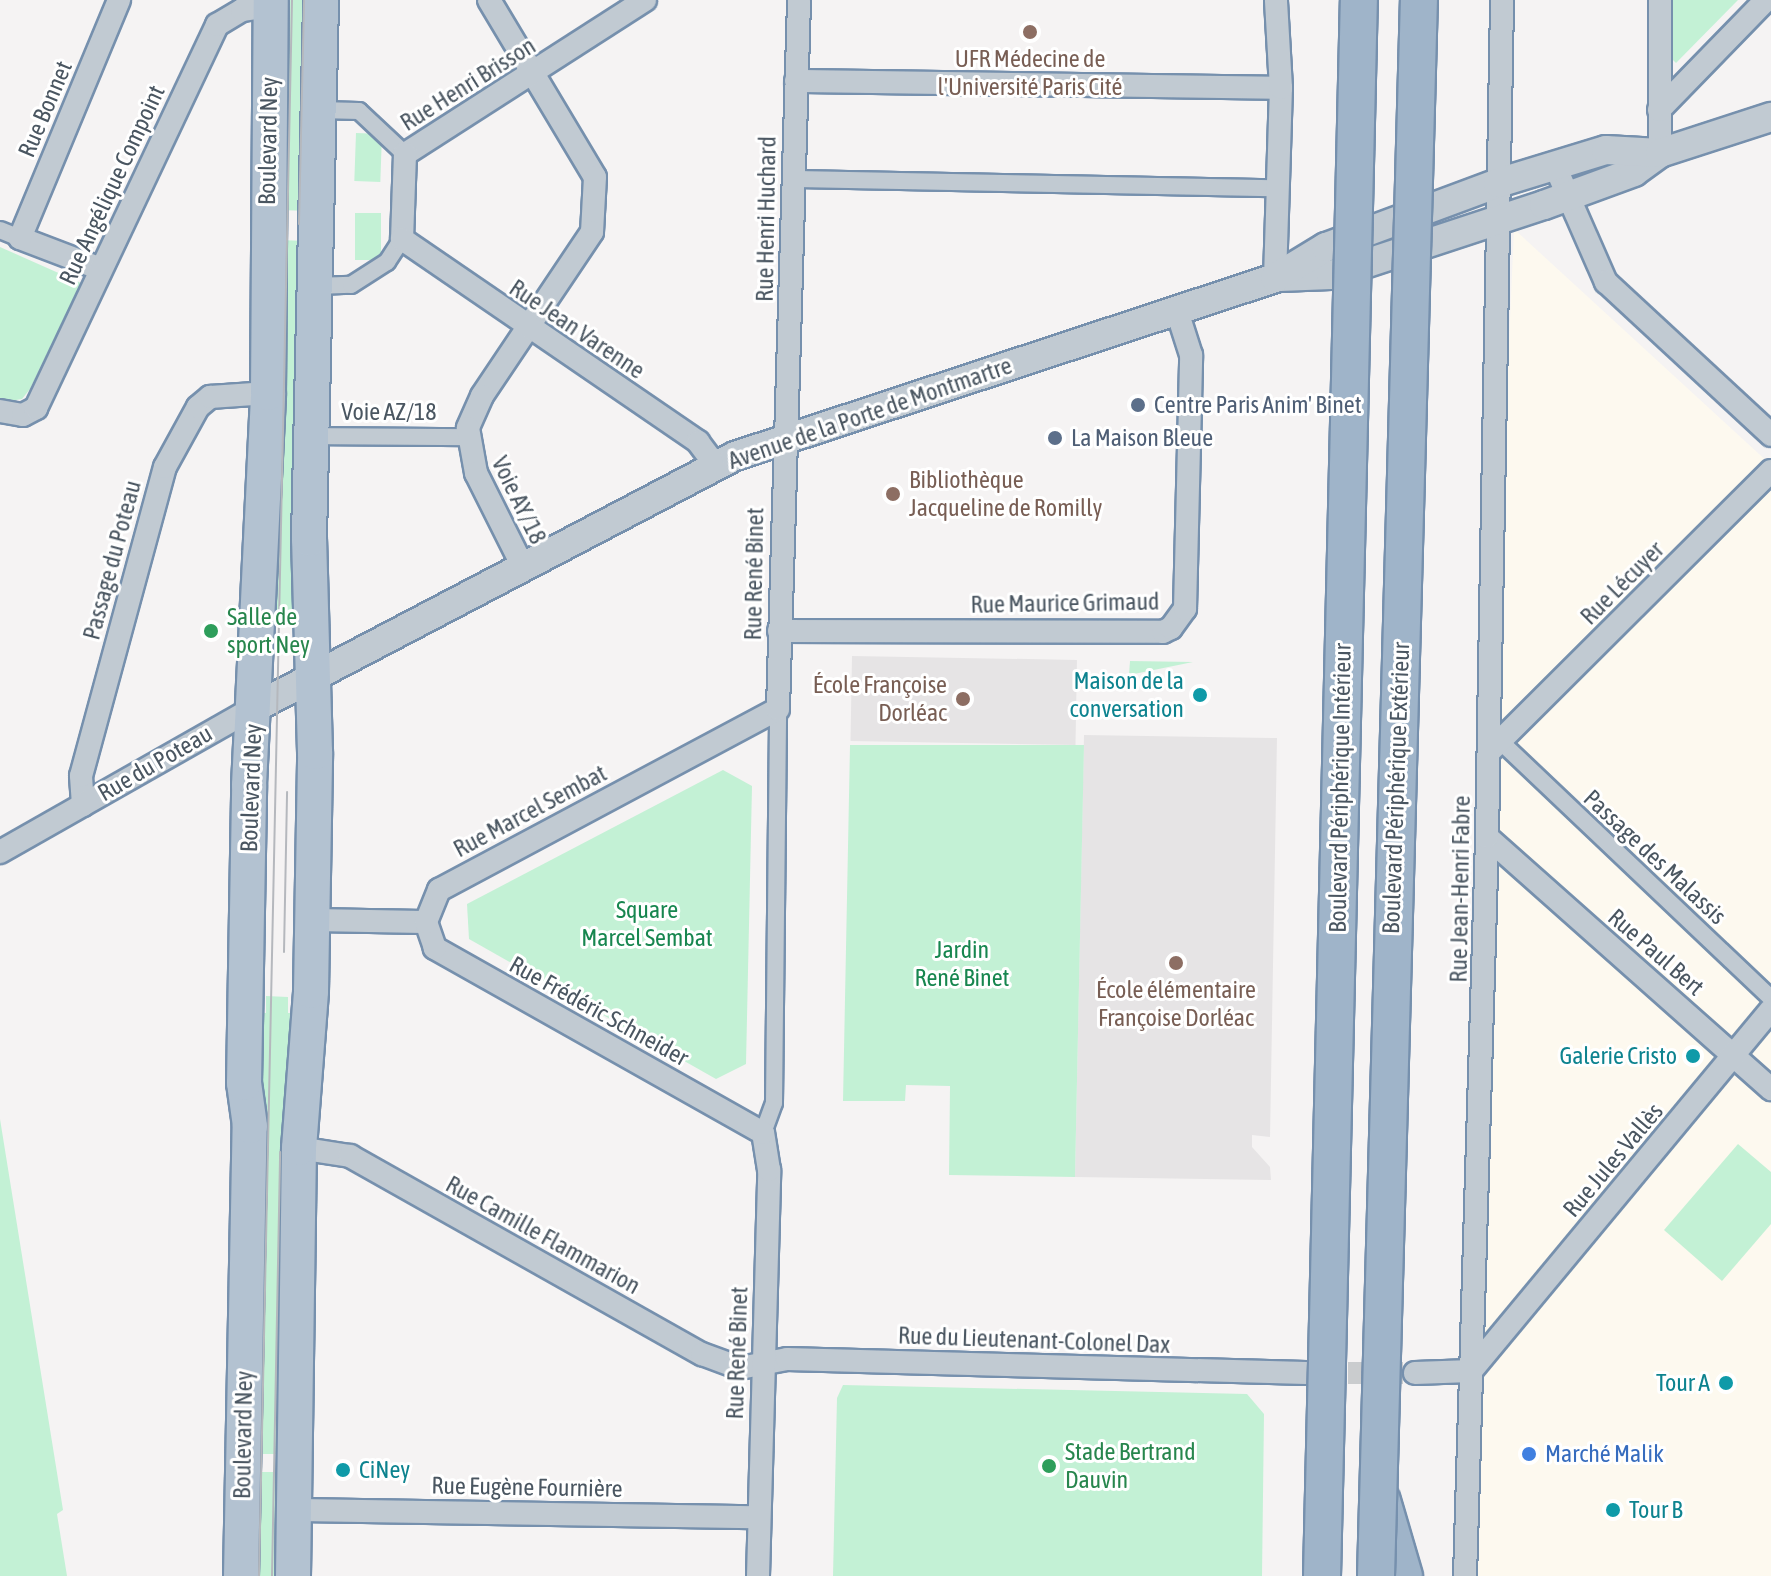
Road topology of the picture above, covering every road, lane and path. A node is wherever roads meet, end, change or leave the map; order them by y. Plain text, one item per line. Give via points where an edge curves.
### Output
1 (119, 0) edge
2 (321, 0) edge
3 (489, 0) edge
4 (645, 0) edge
5 (799, 0) edge
6 (1276, 0) edge
7 (1359, 0) edge
8 (1419, 0) edge
9 (1502, 0) edge
10 (1660, 0) edge
11 (1766, 0) edge
12 (271, 3) edge
13 (533, 73) junction
14 (796, 81) junction
15 (1281, 88) junction
16 (319, 110) junction
17 (1659, 110) junction
18 (1771, 117) edge
19 (1660, 153) junction
20 (405, 154) junction
21 (1555, 166) junction
22 (792, 179) junction
23 (1278, 188) junction
24 (1572, 195) junction
25 (1507, 199) junction
26 (10, 234) edge
27 (402, 239) junction
28 (101, 269) junction
29 (1275, 278) junction
30 (315, 286) junction
31 (1177, 311) junction
32 (529, 327) junction
33 (268, 393) junction
34 (0, 411) edge
35 (1771, 435) edge
36 (310, 436) junction
37 (467, 437) junction
38 (785, 439) junction
39 (717, 467) junction
40 (1771, 471) edge
41 (524, 569) junction
42 (779, 631) junction
43 (313, 678) junction
44 (254, 708) junction
45 (778, 709) junction
46 (1501, 743) junction
47 (83, 805) junction
48 (1487, 837) junction
49 (0, 852) edge
50 (312, 920) junction
51 (426, 922) junction
52 (1771, 998) edge
53 (1771, 1010) edge
54 (1731, 1052) junction
55 (1771, 1089) edge
56 (763, 1133) junction
57 (299, 1148) junction
58 (761, 1364) junction
59 (1471, 1371) junction
60 (1306, 1373) tunnel mouth
61 (1415, 1373) tunnel mouth
62 (1376, 1482) junction
63 (1323, 1498) junction
64 (295, 1510) junction
65 (759, 1517) junction
66 (241, 1576) edge
67 (293, 1576) edge
68 (758, 1576) edge
69 (1307, 1576) edge
70 (1322, 1576) edge
71 (1376, 1576) edge
72 (1404, 1576) edge
73 (1465, 1576) edge

1 - 26 street, Rue Bonnet
2 - 16 main road
3 - 13 street, Voie AY/18
4 - 13 street, Rue Henri Brisson
5 - 14 street, Rue Henri Huchard
6 - 15 street
7 - 63 highway, Boulevard Périphérique Intérieur, bridge
8 - 62 highway, Boulevard Périphérique Extérieur, bridge
9 - 25 street, Rue Jean-Henri Fabre
10 - 17 street
11 - 17 street
12 - 28 street, Rue Angélique Compoint via 242,10 217,25
12 - 33 main road, Boulevard Ney
13 - 20 street, Rue Henri Brisson
13 - 32 street, Voie AY/18 via 595,177 592,232
14 - 15 street
14 - 22 street, Rue Henri Huchard
15 - 23 street
16 - 20 street, Rue Henri Brisson via 359,111
16 - 30 main road
17 - 19 street
18 - 19 street
19 - 21 street via 1606,150
19 - 24 street via 1634,172
20 - 27 street
21 - 24 street
21 - 25 street
22 - 23 street
22 - 38 street, Rue Henri Huchard
23 - 29 street
24 - 25 street
24 - 35 street via 1606,282
25 - 29 street, Avenue de la Porte de Montmartre via 1326,247
25 - 46 street, Rue Jean-Henri Fabre
26 - 28 street
27 - 30 street via 387,262 351,285
27 - 32 street, Rue Jean Varenne
28 - 34 street, Rue Angélique Compoint via 36,408 23,415
29 - 31 street, Avenue de la Porte de Montmartre
30 - 36 main road
31 - 38 street, Avenue de la Porte de Montmartre
31 - 42 street, Rue Maurice Grimaud via 1191,355 1185,609 1171,628
32 - 37 street, Voie AY/18 via 474,411
32 - 39 street, Rue Jean Varenne via 698,442
33 - 44 main road, Boulevard Ney
33 - 47 street, Passage du Poteau via 210,397 198,407 165,467 81,776
36 - 37 street, Voie AZ/18
36 - 43 main road
37 - 41 street, Voie AY/18 via 476,473
38 - 39 street, Avenue de la Porte de Montmartre
38 - 42 street, Rue René Binet
39 - 41 street, Avenue de la Porte de Montmartre
40 - 46 street, Rue Lécuyer
41 - 43 street, Avenue de la Porte de Montmartre
42 - 45 street, Rue René Binet
43 - 44 street, Rue du Poteau
43 - 50 main road
44 - 47 street, Rue du Poteau
44 - 66 main road, Boulevard Ney via 244,1083 250,1126
45 - 51 street, Rue Marcel Sembat via 439,890
45 - 56 street via 774,1103
46 - 48 street, Rue Jean-Henri Fabre
46 - 52 street, Passage des Malassis
47 - 49 street, Rue du Poteau
48 - 54 street, Rue Paul Bert
48 - 59 street, Rue Jean-Henri Fabre
50 - 51 street
50 - 57 main road via 310,1047
51 - 56 street, Rue Frédéric Schneider via 435,948
53 - 54 street, Rue Jules Vallès
54 - 55 street, Rue Paul Bert
54 - 59 street, Rue Jules Vallès
56 - 58 street, Rue René Binet via 769,1170
57 - 58 street, Rue Camille Flammarion via 350,1156 702,1354 740,1368
57 - 64 main road
58 - 60 street, Rue du Lieutenant-Colonel Dax via 787,1359
58 - 65 street, Rue René Binet
59 - 61 street
59 - 73 street, Rue Jean-Henri Fabre
62 - 71 highway, Boulevard Périphérique Extérieur, bridge
62 - 72 highway, bridge
63 - 69 highway, bridge
63 - 70 highway, Boulevard Périphérique Intérieur, bridge
64 - 65 street, Rue Eugène Fournière
64 - 67 main road
65 - 68 street, Rue René Binet

